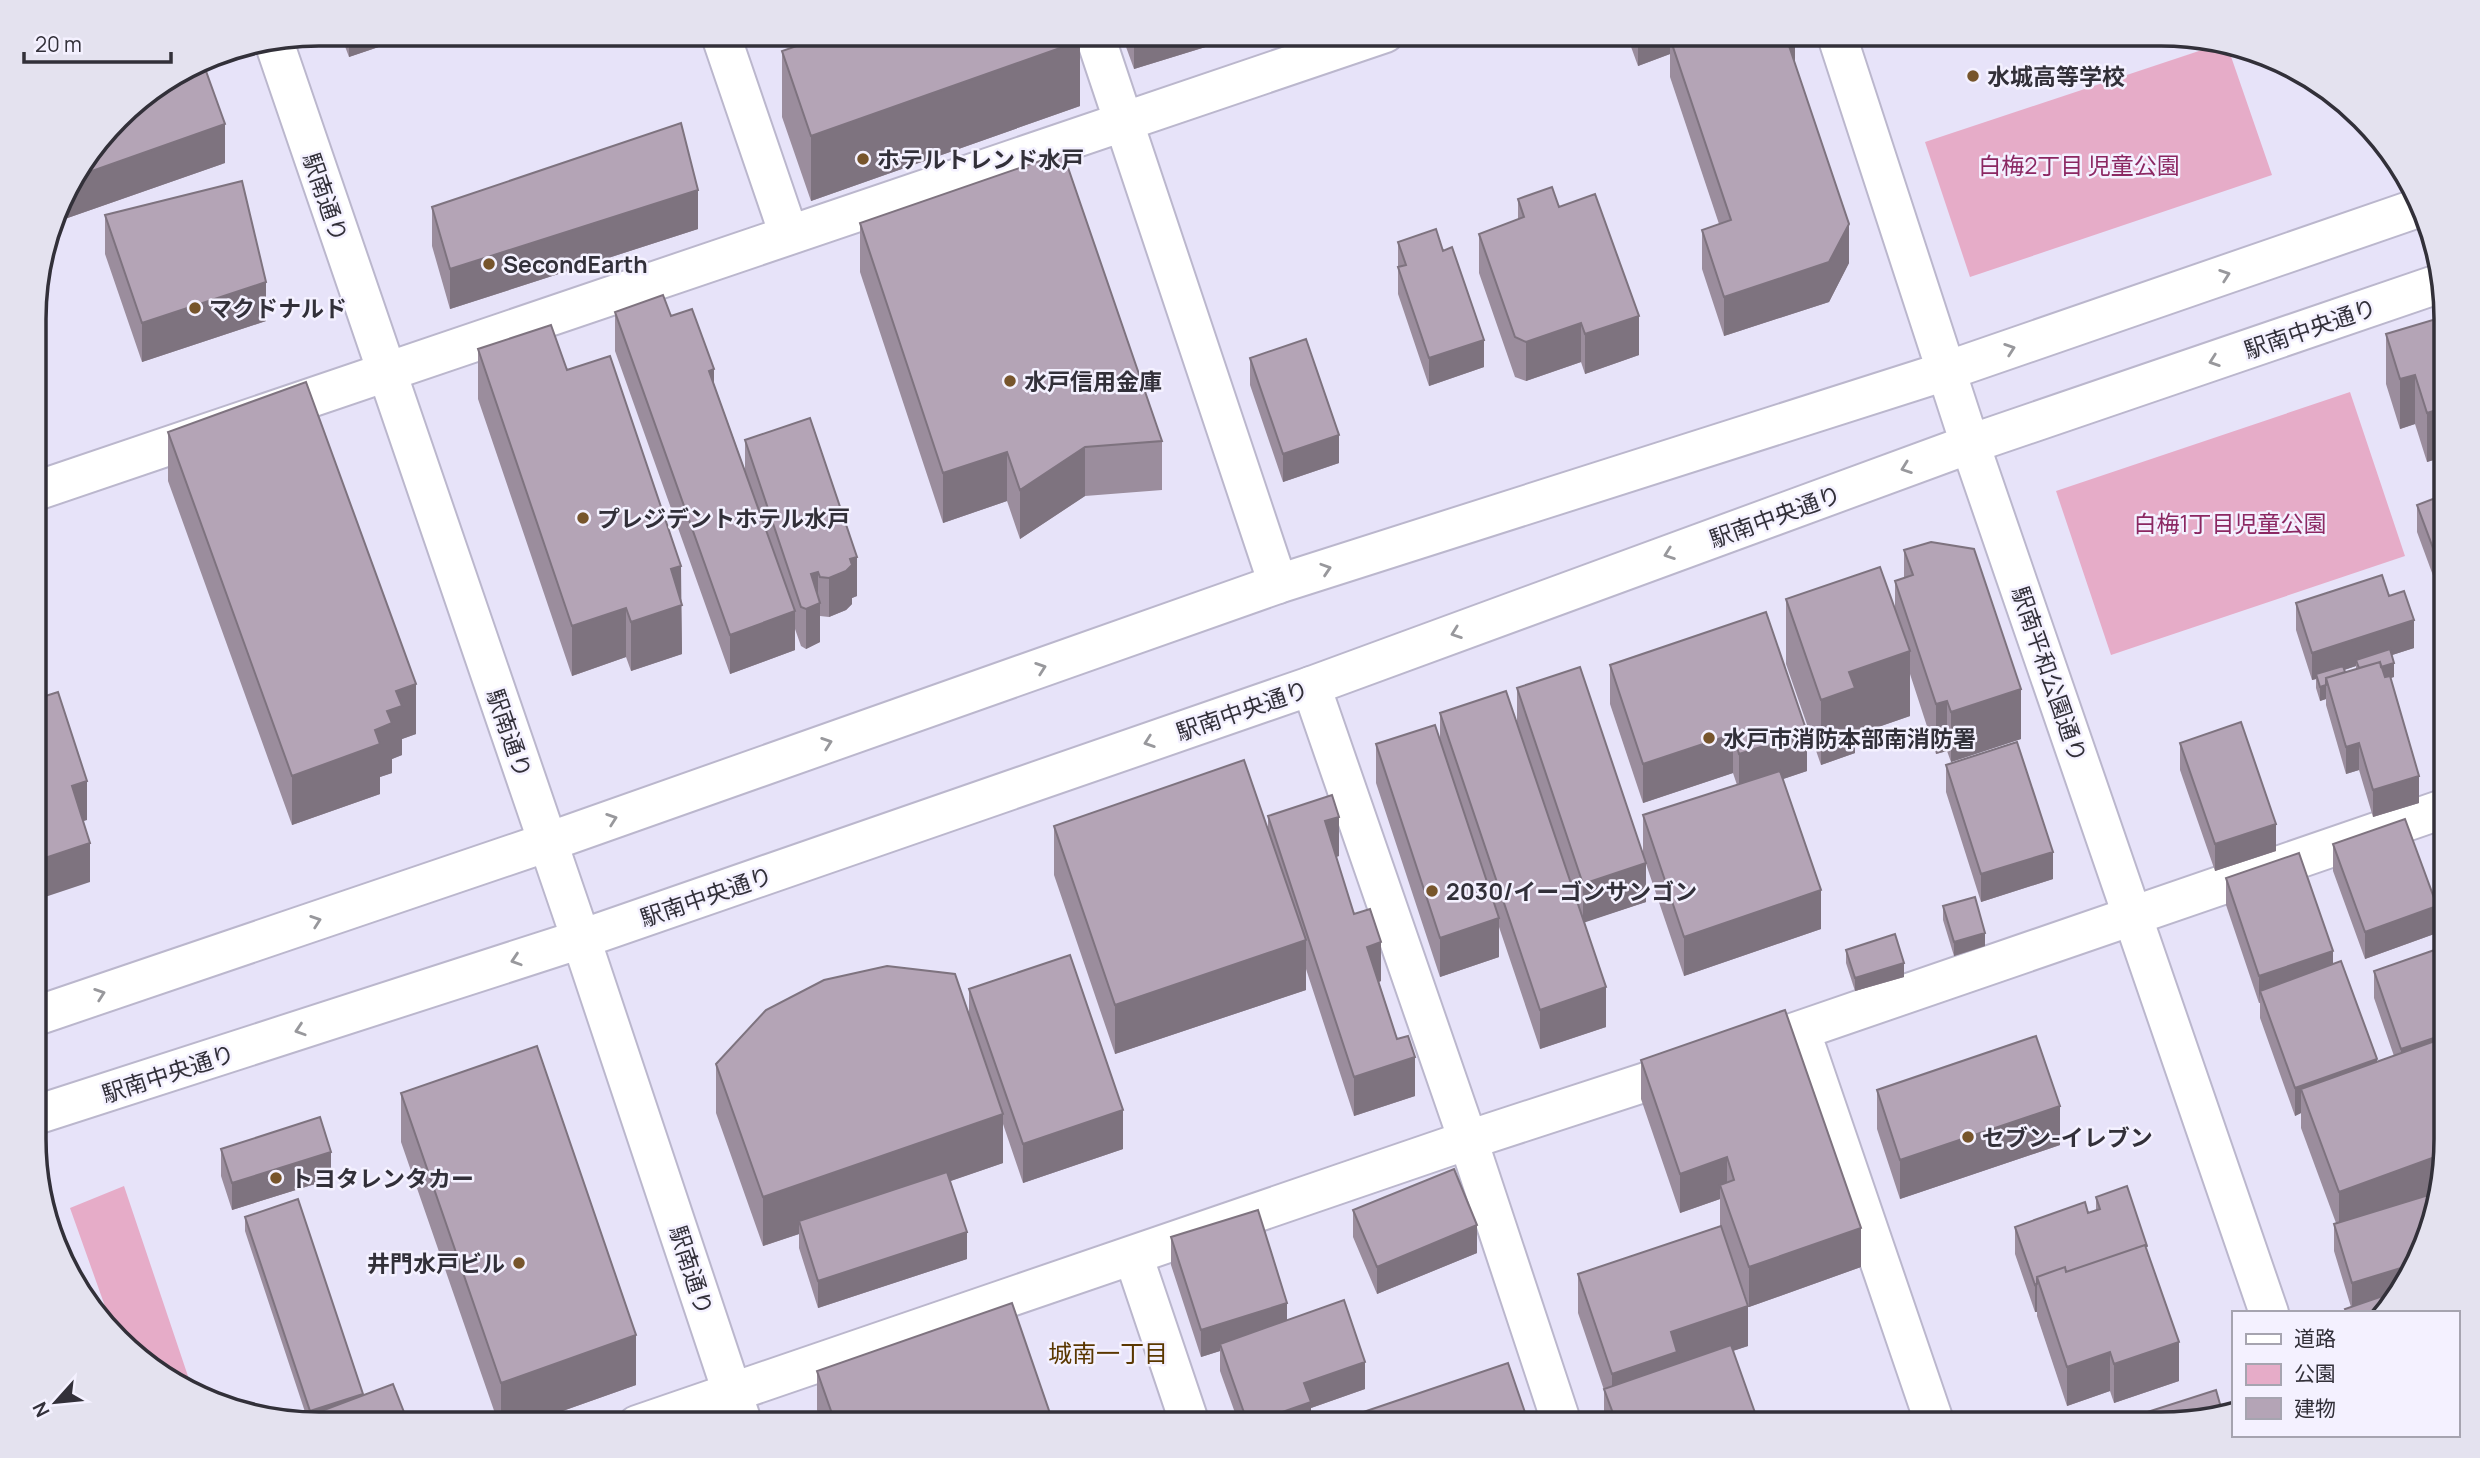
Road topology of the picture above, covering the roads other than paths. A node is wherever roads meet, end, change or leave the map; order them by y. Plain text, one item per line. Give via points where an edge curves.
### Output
1 (724, 46) edge
2 (1098, 46) edge
3 (1347, 46) edge
4 (1840, 46) edge
5 (276, 49) edge
6 (1124, 122) junction
7 (2412, 210) edge
8 (789, 235) junction
9 (2432, 286) edge
10 (1946, 371) junction
11 (385, 372) junction
12 (1970, 444) junction
13 (46, 488) edge
14 (1278, 584) junction
15 (1311, 685) junction
16 (2434, 812) edge
17 (548, 842) junction
18 (2134, 916) junction
19 (581, 939) junction
20 (46, 1013) edge
21 (1801, 1032) junction
22 (46, 1112) edge
23 (1468, 1140) junction
24 (1133, 1255) junction
25 (2268, 1311) edge
26 (738, 1408) edge
27 (714, 1412) edge
28 (1186, 1412) edge
29 (1558, 1412) edge
30 (1931, 1412) edge

1 - 8 street
2 - 6 street
3 - 6 street
4 - 10 street, 駅南平和公園通り
5 - 11 street, 駅南通り
6 - 8 street
6 - 14 street
10 -> 7 street
8 - 11 street
9 -> 12 street, 駅南中央通り
10 - 12 street, 駅南平和公園通り
14 -> 10 street
11 - 13 street
11 - 17 street, 駅南通り
12 -> 15 street, 駅南中央通り
12 - 18 street, 駅南平和公園通り
17 -> 14 street
15 -> 19 street, 駅南中央通り
15 - 23 street
16 - 18 street
17 - 19 street, 駅南通り
20 -> 17 street
18 - 21 street
18 - 25 street, 駅南平和公園通り
19 -> 22 street, 駅南中央通り
19 - 26 street, 駅南通り
21 - 23 street
21 - 30 street
23 - 24 street
23 - 29 street
24 - 26 street
24 - 28 street
26 - 27 street

